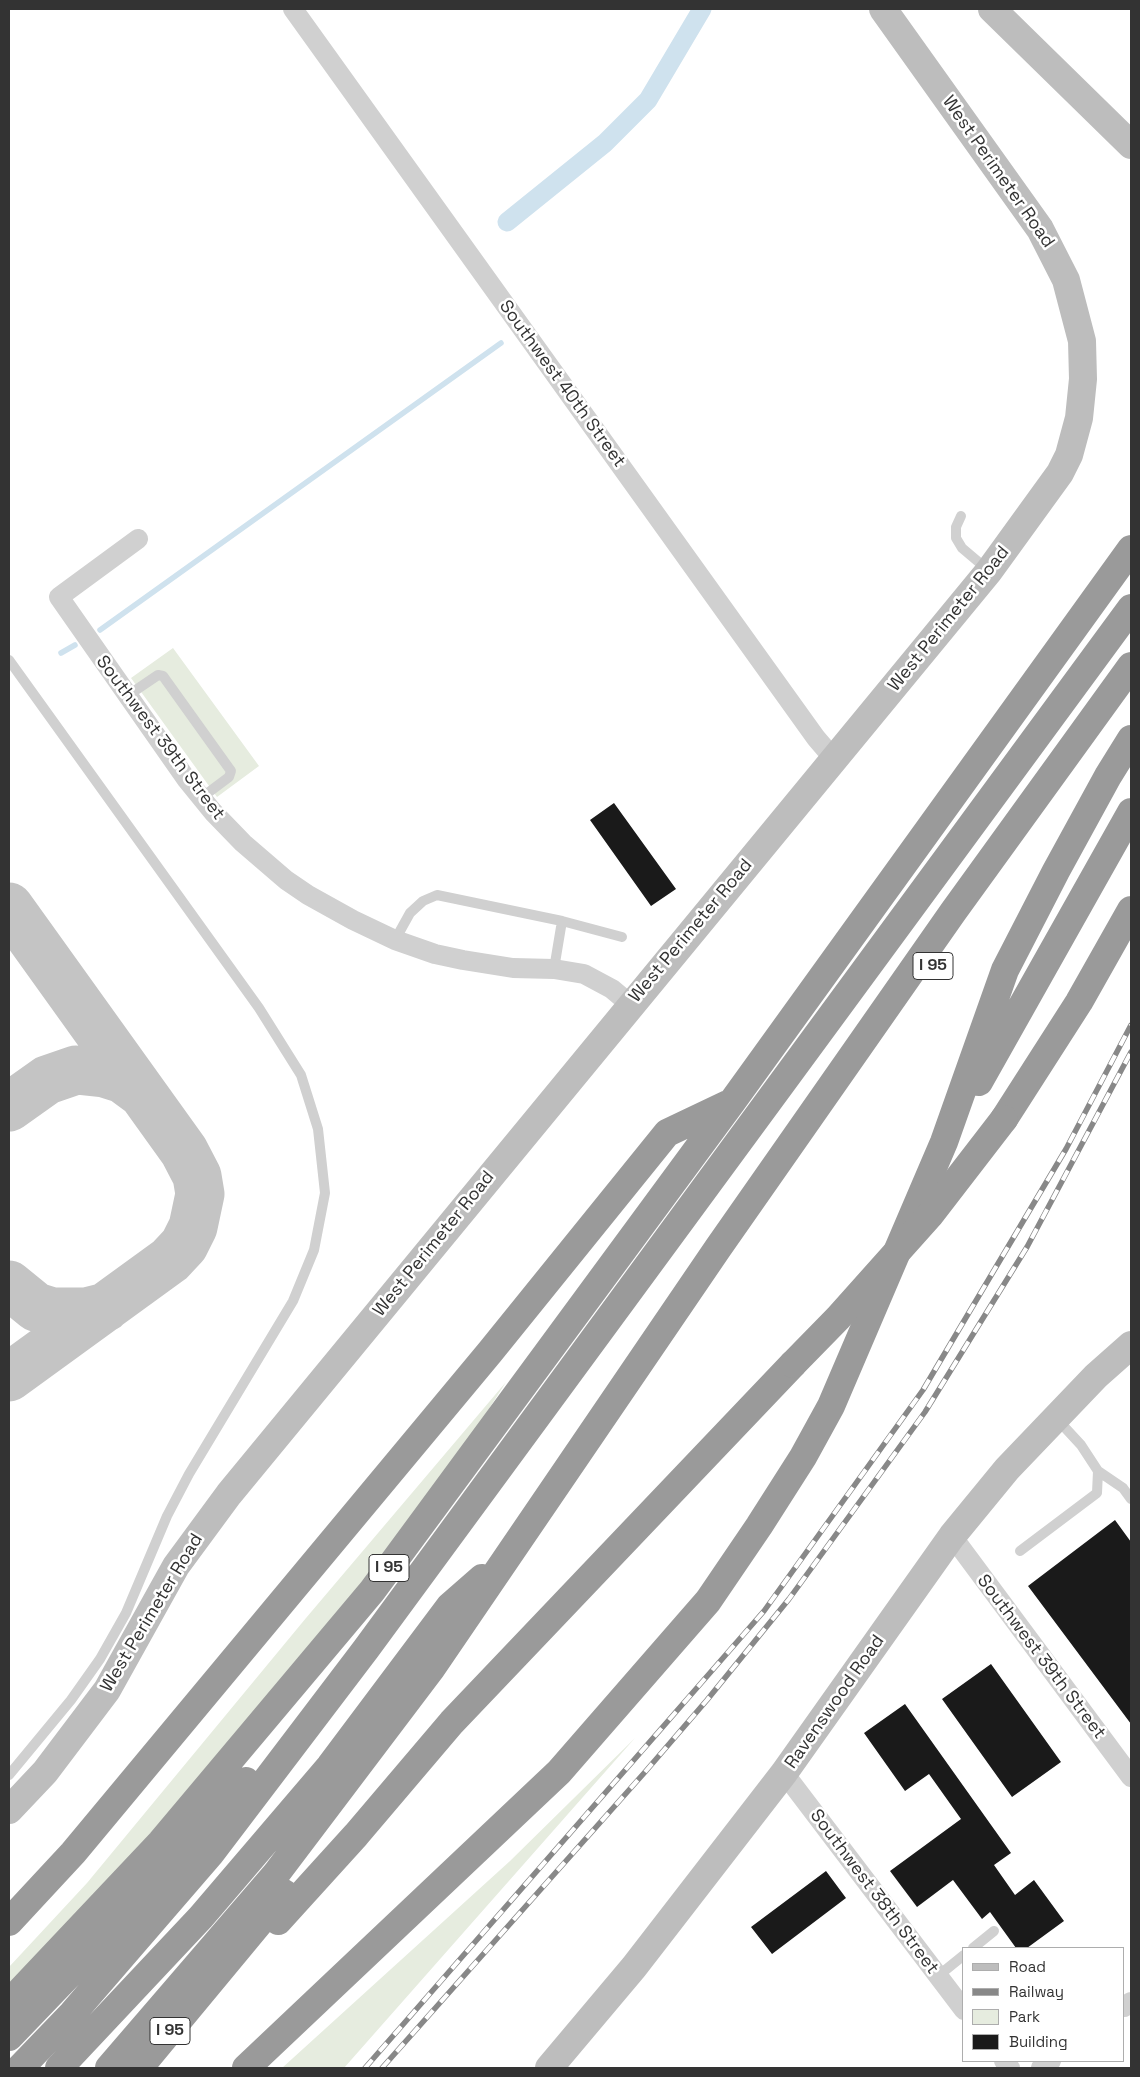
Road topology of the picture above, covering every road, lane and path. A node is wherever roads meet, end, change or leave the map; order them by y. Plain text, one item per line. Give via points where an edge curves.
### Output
1 (293, 9) edge
2 (883, 9) edge
3 (992, 9) edge
4 (1131, 145) edge
5 (961, 516) dead end
6 (138, 539) dead end
7 (1131, 549) edge
8 (989, 571) junction
9 (1131, 608) edge
10 (9, 660) edge
11 (1131, 666) edge
12 (1131, 690) edge
13 (127, 696) junction
14 (1131, 739) edge
15 (834, 759) junction
16 (201, 798) junction
17 (1131, 812) edge
18 (1131, 910) edge
19 (562, 922) junction
20 (622, 937) dead end
21 (395, 940) junction
22 (554, 969) junction
23 (631, 1005) junction
24 (732, 1102) junction
25 (944, 1142) junction
26 (1131, 1346) edge
27 (1056, 1418) junction
28 (1098, 1471) junction
29 (1131, 1499) edge
30 (952, 1536) junction
31 (1020, 1551) dead end
32 (509, 1556) junction
33 (366, 1649) junction
34 (784, 1773) junction
35 (9, 1775) edge
36 (1131, 1777) edge
37 (9, 1810) edge
38 (73, 1853) junction
39 (9, 1911) edge
40 (9, 1922) edge
41 (994, 1931) dead end
42 (974, 1947) edge
43 (962, 1957) edge
44 (938, 1976) junction
45 (201, 1994) junction
46 (9, 2003) edge
47 (962, 2007) edge
48 (9, 2037) edge
49 (20, 2068) edge
50 (59, 2068) edge
51 (109, 2068) edge
52 (139, 2068) edge
53 (246, 2068) edge
54 (549, 2068) edge

1 - 15 street, Southwest 40th Street
2 - 8 street, West Perimeter Road via 1051,246 1066,280 1082,341 1082,398 1069,455 1052,488
3 - 4 street
5 - 8 lane via 956,538 962,548
6 - 13 street, Southwest 39th Street via 59,597
7 - 24 highway, I 95
8 - 15 street, West Perimeter Road
9 - 33 highway
10 - 35 lane via 259,1008 301,1075 318,1129 325,1193 314,1250 293,1301 189,1474 167,1516 126,1613 100,1659 71,1700
11 - 32 highway via 947,920 718,1248
12 - 45 highway, I 95 via 979,900 738,1245 424,1706 282,1895
13 - 16 street, Southwest 39th Street
13 - 16 lane via 158,675 163,676 232,771 229,777
14 - 25 highway via 1065,854 1005,970
15 - 23 street, West Perimeter Road
16 - 21 street, Southwest 39th Street via 243,843 286,880 330,908
17 - 25 highway
18 - 45 highway, bridge via 1079,1002 1004,1119 930,1215 838,1318 452,1722 356,1835 262,1938
19 - 20 lane
19 - 21 lane via 437,895 410,912
19 - 22 lane
21 - 22 street, Southwest 39th Street via 463,960 513,968
22 - 23 street, Southwest 39th Street via 593,978
23 - 37 street, West Perimeter Road via 210,1518 176,1566 107,1690 45,1772
24 - 38 highway via 667,1133 490,1352
24 - 46 highway, I 95 via 372,1591 161,1842
25 - 53 highway via 831,1406 798,1465 708,1601 559,1772
26 - 27 street, Ravenswood Road via 1096,1376
27 - 28 lane via 1081,1445
27 - 30 street, Ravenswood Road via 1007,1469
28 - 29 lane via 1123,1488
28 - 31 lane via 1097,1492
30 - 34 street, Ravenswood Road
30 - 36 street, Southwest 39th Street
32 - 50 highway via 450,1606 324,1774 201,1917
32 - 51 highway via 431,1669 276,1874
33 - 48 highway
33 - 49 highway via 211,1853 72,2014
34 - 44 street, Southwest 38th Street
34 - 54 street, Ravenswood Road via 662,1932
38 - 39 highway
38 - 40 highway
41 - 42 lane
43 - 44 lane
44 - 47 street, Southwest 38th Street
45 - 52 highway, I 95

